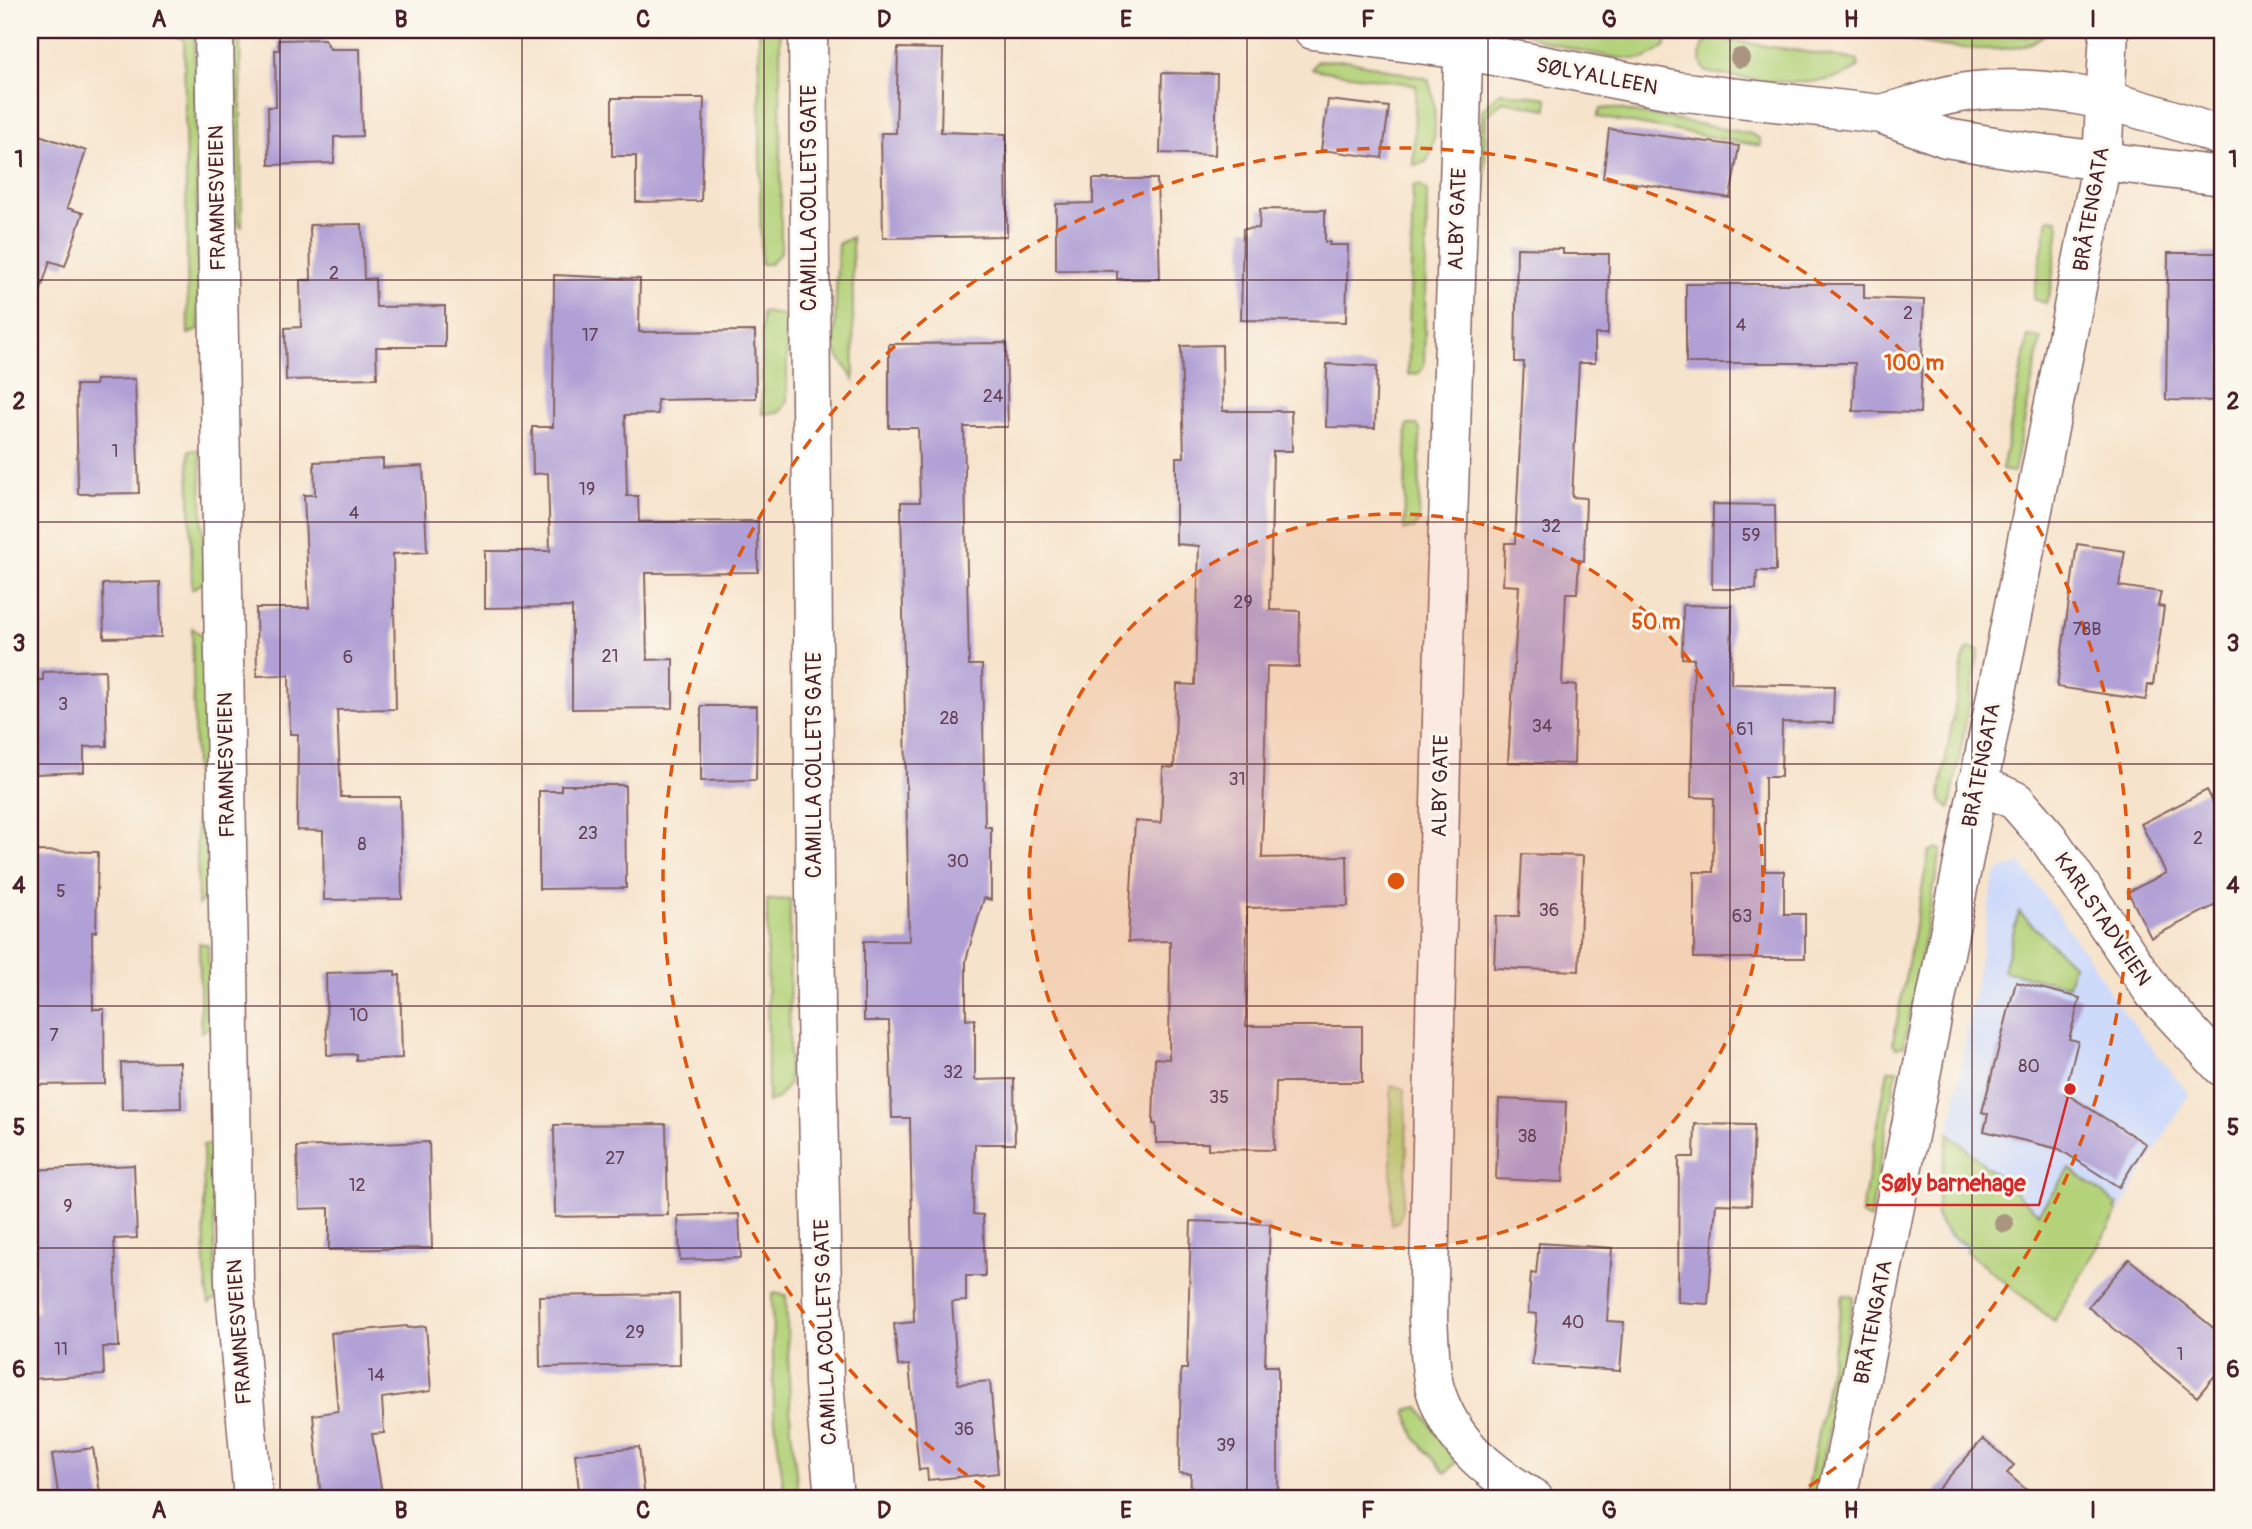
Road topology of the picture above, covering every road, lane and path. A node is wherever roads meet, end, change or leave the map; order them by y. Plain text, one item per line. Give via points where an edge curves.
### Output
1 (214, 30) edge
2 (808, 30) edge
3 (1313, 30) edge
4 (2109, 30) edge
5 (1463, 40) edge
6 (2107, 100) junction
7 (1881, 114) junction
8 (2222, 137) edge
9 (2102, 161) junction
10 (2222, 176) edge
11 (1977, 783) junction
12 (2222, 1068) edge
13 (253, 1499) edge
14 (834, 1499) edge
15 (1534, 1499) edge
16 (1837, 1499) edge

1 - 13 street, FRAMNESVEIEN via 234,1282
2 - 14 street, CAMILLA COLLETS GATE via 816,1011 824,1383
3 - 5 street, SØLYALLEEN
4 - 6 street, BRÅTENGATA
5 - 7 street, SØLYALLEEN via 1677,91
5 - 15 street, ALBY GATE via 1428,1319 1435,1387 1452,1430 1473,1456
6 - 7 street, SØLYALLEEN via 2037,91 1988,91 1954,94
6 - 8 street, SØLYALLEEN
6 - 9 street, BRÅTENGATA
7 - 9 street, SØLYALLEEN via 1946,138
9 - 10 street, SØLYALLEEN
9 - 11 street, BRÅTENGATA
11 - 12 street, KARLSTADVEIEN via 2016,801 2048,838 2154,993
11 - 16 street, BRÅTENGATA

